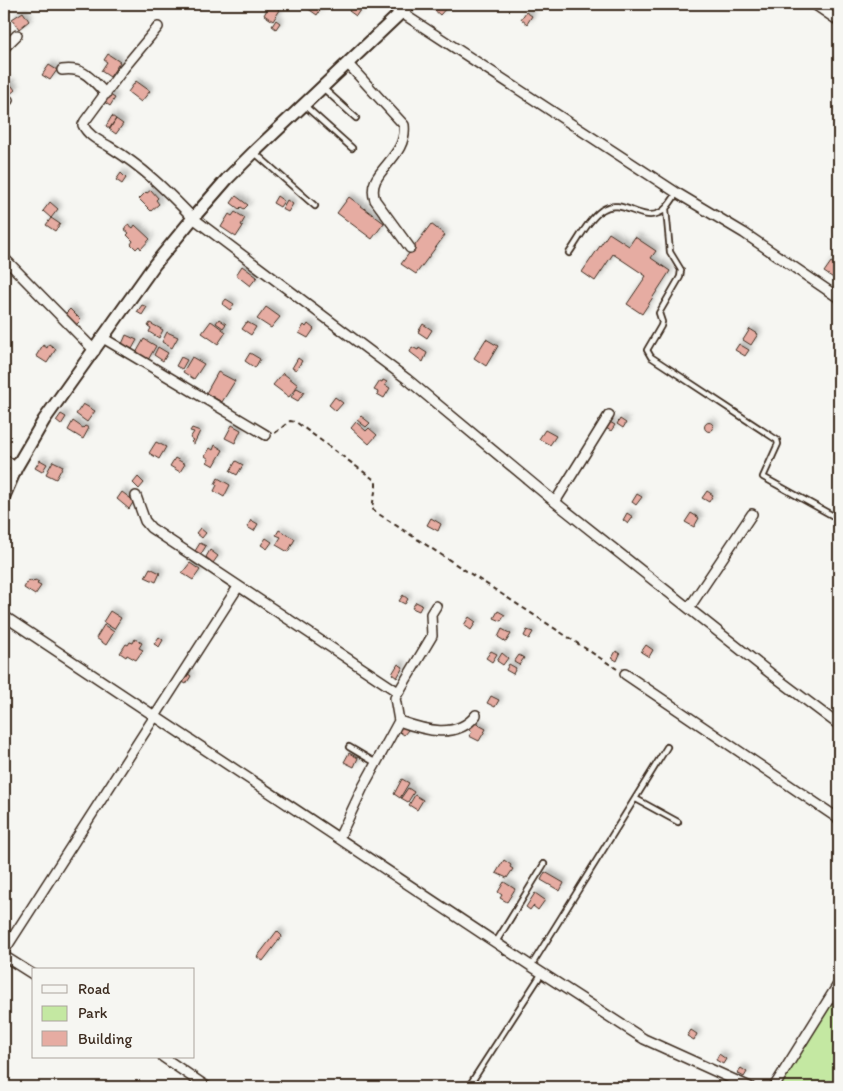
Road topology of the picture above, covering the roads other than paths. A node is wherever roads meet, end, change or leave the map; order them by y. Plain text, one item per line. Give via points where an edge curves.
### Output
1 (388, 4) edge
2 (410, 4) edge
3 (814, 4) edge
4 (400, 12) junction
5 (839, 21) edge
6 (158, 27) dead end
7 (17, 35) dead end
8 (4, 48) edge
9 (348, 64) junction
10 (62, 70) dead end
11 (322, 87) junction
12 (106, 94) junction
13 (303, 105) junction
14 (356, 118) dead end
15 (352, 148) dead end
16 (254, 152) junction
17 (677, 193) junction
18 (315, 206) dead end
19 (666, 209) junction
20 (193, 218) junction
21 (410, 248) dead end
22 (569, 253) dead end
23 (4, 258) edge
24 (839, 298) edge
25 (103, 338) junction
26 (95, 351) junction
27 (609, 415) dead end
28 (266, 435) road end
29 (4, 459) edge
30 (16, 468) junction
31 (4, 496) edge
32 (136, 496) dead end
33 (555, 502) junction
34 (752, 514) dead end
35 (837, 518) dead end
36 (238, 587) junction
37 (436, 606) dead end
38 (689, 608) junction
39 (4, 616) edge
40 (625, 674) road end
41 (398, 692) junction
42 (154, 716) junction
43 (476, 716) dead end
44 (399, 721) junction
45 (839, 725) edge
46 (349, 747) dead end
47 (667, 747) dead end
48 (376, 763) junction
49 (636, 799) junction
50 (839, 820) edge
51 (678, 822) dead end
52 (339, 838) junction
53 (544, 864) dead end
54 (496, 942) junction
55 (4, 951) edge
56 (4, 956) edge
57 (531, 966) junction
58 (542, 973) junction
59 (32, 974) edge
60 (839, 983) edge
61 (164, 1058) edge
62 (469, 1086) dead end
63 (207, 1087) edge
64 (750, 1087) edge
65 (774, 1087) edge

1 - 4 street
2 - 4 street
3 - 5 street
4 - 9 street
4 - 17 street
6 - 12 street
7 - 8 street
9 - 11 street
9 - 21 street via 404,125 401,148 373,184 372,191
10 - 12 street via 84,73
11 - 13 street
11 - 14 lane
12 - 20 street via 84,127 94,138 135,162
13 - 15 lane
13 - 16 street
16 - 18 lane
16 - 20 street
17 - 19 lane
17 - 24 street via 744,233
19 - 22 lane via 651,215 621,206 604,209
19 - 35 lane via 670,252 681,270 659,313 661,326 647,350 651,357 777,440 763,477
20 - 25 street
20 - 33 street via 407,378
23 - 26 street
25 - 26 street
25 - 28 street
26 - 30 street via 44,420
27 - 33 street
29 - 30 street
30 - 31 street
32 - 36 street via 151,528
33 - 38 street
34 - 38 street
36 - 41 street
36 - 42 street
37 - 41 street via 431,614 432,636
38 - 45 street
39 - 42 street
40 - 50 street
41 - 44 street via 395,704
42 - 52 street
42 - 55 street
43 - 44 street via 462,728 451,731 426,730
44 - 48 street
46 - 48 lane
47 - 49 lane
48 - 52 street
49 - 51 lane
49 - 57 lane
52 - 54 street
53 - 54 lane
54 - 57 street
56 - 59 street
57 - 58 street
58 - 62 lane
58 - 64 street via 644,1039
60 - 65 street
61 - 63 street

